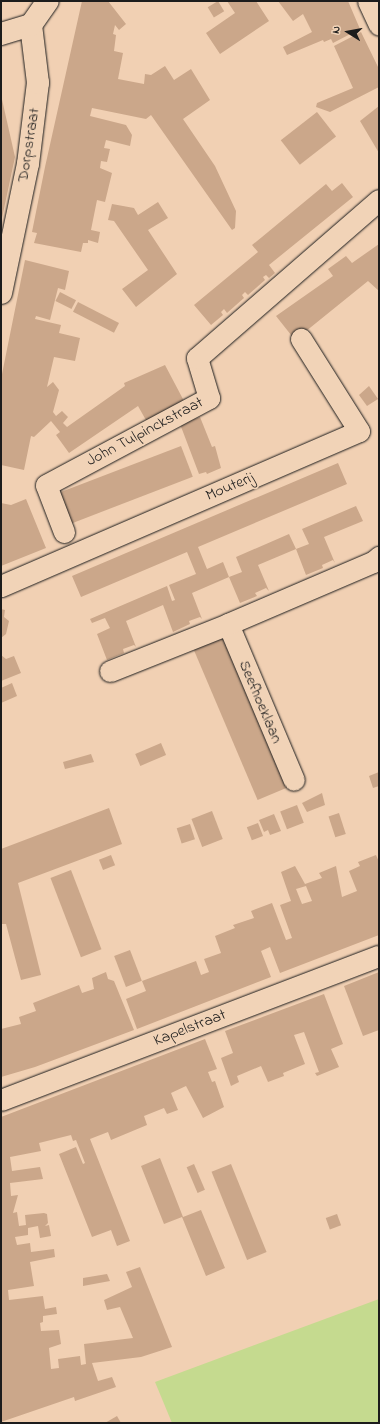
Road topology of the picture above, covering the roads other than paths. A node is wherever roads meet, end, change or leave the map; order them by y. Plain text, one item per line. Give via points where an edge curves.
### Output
1 (48, 1) edge
2 (368, 1) edge
3 (31, 25) junction
4 (379, 25) edge
5 (1, 34) edge
6 (379, 200) edge
7 (1, 293) edge
8 (301, 339) dead end
9 (64, 532) dead end
10 (379, 557) edge
11 (1, 586) edge
12 (228, 624) junction
13 (110, 671) dead end
14 (294, 780) dead end
15 (379, 956) edge
16 (1, 1100) edge

1 - 3 street
2 - 4 street
3 - 5 street
3 - 7 street, Dorpstraat via 38,83 28,164
6 - 9 street, John Tulpinckstraat via 197,358 209,398 46,485
8 - 11 street, Mouterij via 359,431
10 - 12 street via 373,562
12 - 13 street
12 - 14 street, Seefhoeklaan
15 - 16 street, Kapelstraat

